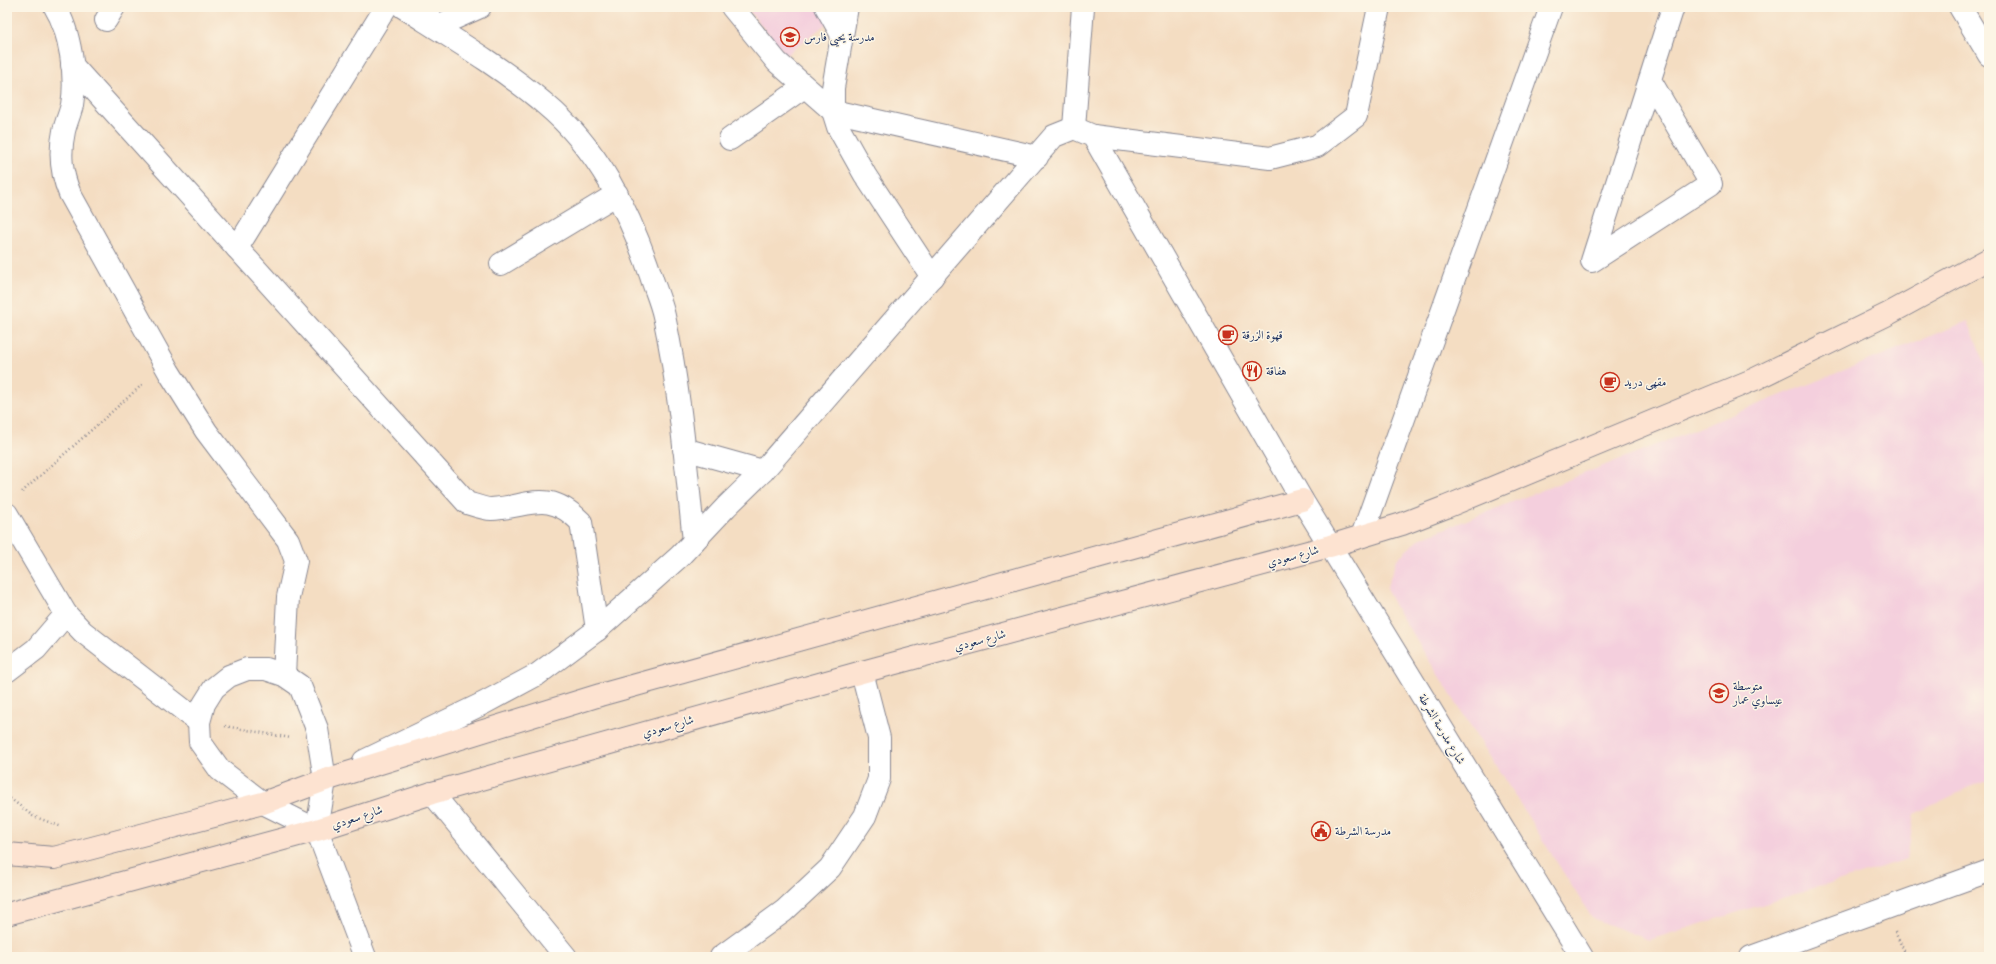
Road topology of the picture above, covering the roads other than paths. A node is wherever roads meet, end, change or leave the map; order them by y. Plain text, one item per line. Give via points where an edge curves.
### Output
1 (55, 7) edge
2 (386, 7) edge
3 (403, 7) edge
4 (425, 7) edge
5 (480, 7) edge
6 (732, 7) edge
7 (824, 7) edge
8 (847, 7) edge
9 (1083, 7) edge
10 (1379, 7) edge
11 (1551, 7) edge
12 (1673, 7) edge
13 (1960, 7) edge
14 (435, 27) junction
15 (842, 39) junction
16 (1989, 55) edge
17 (72, 65) junction
18 (1650, 80) junction
19 (804, 87) junction
20 (833, 111) junction
21 (1084, 132) junction
22 (730, 139) dead end
23 (1037, 157) junction
24 (617, 194) junction
25 (237, 248) junction
26 (1989, 258) edge
27 (501, 264) dead end
28 (932, 277) junction
29 (684, 449) junction
30 (763, 471) junction
31 (1302, 500) junction
32 (7, 514) edge
33 (1362, 536) junction
34 (694, 541) junction
35 (1330, 546) junction
36 (66, 614) junction
37 (597, 630) junction
38 (7, 671) edge
39 (862, 672) junction
40 (284, 675) junction
41 (199, 722) junction
42 (325, 780) junction
43 (432, 793) junction
44 (263, 803) junction
45 (317, 830) junction
46 (7, 854) edge
47 (1989, 871) edge
48 (7, 914) edge
49 (365, 957) edge
50 (566, 957) edge
51 (721, 957) edge
52 (1582, 957) edge
53 (1751, 957) edge

1 - 17 street via 62,19
2 - 25 street
3 - 14 street
4 - 14 street
5 - 14 street
6 - 19 street via 777,62
7 - 15 lane
8 - 15 street
9 - 21 street
10 - 21 street via 1356,116 1318,146 1270,158
11 - 33 street
12 - 18 street
13 - 16 street
14 - 24 street via 483,57 546,104 585,144
15 - 20 street
17 - 25 street
17 - 40 street via 72,104 60,159 63,177 70,194 165,364 206,431 288,540 296,561 288,598
18 - 18 street via 1640,110 1592,261 1711,184
19 - 20 street
19 - 22 street
20 - 23 street
20 - 28 street via 838,127 865,175
21 - 23 street via 1054,136
21 - 31 street, شارع مدرسة الشرطة
23 - 28 street
24 - 27 street
24 - 29 street via 639,240 664,314
25 - 37 street via 467,503 490,509 540,500 569,510 581,522
26 - 33 main road, شارع سعودي via 1888,314 1755,379 1446,507
28 - 30 street
29 - 30 street
29 - 34 street
30 - 34 street
31 - 35 street, شارع مدرسة الشرطة
31 - 42 main road via 607,693
32 - 36 street
33 - 35 main road, شارع سعودي
34 - 37 street
35 - 39 main road, شارع سعودي
35 - 52 street, شارع مدرسة الشرطة
36 - 38 street via 36,649
36 - 41 street via 83,632
37 - 42 street via 538,674
39 - 43 main road, شارع سعودي
39 - 51 street via 880,738 879,779 865,816 830,868 784,911
40 - 41 street via 266,669 247,669 229,676 214,688 204,704
40 - 42 street via 300,686 317,729
41 - 44 street via 200,742 220,770
42 - 44 main road
42 - 45 street
43 - 45 main road, شارع سعودي
43 - 50 street
44 - 45 street
44 - 46 main road via 54,858
45 - 48 main road, شارع سعودي
45 - 49 street
47 - 53 street

